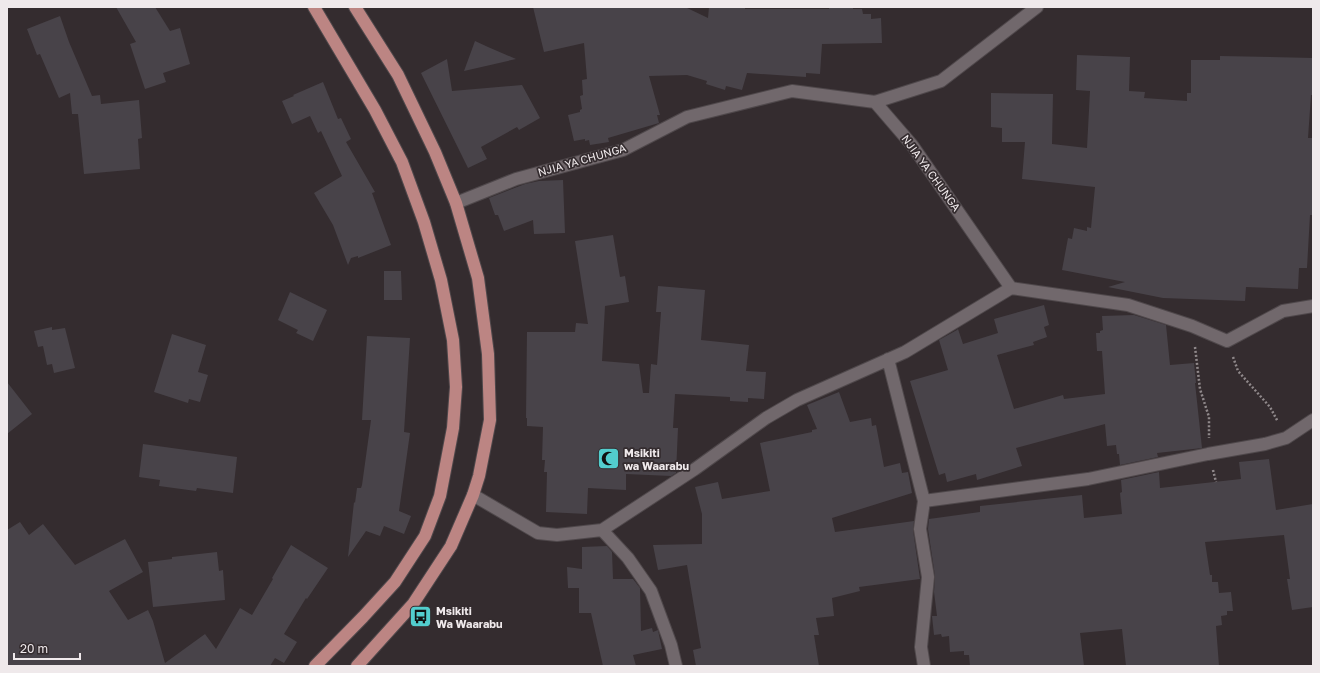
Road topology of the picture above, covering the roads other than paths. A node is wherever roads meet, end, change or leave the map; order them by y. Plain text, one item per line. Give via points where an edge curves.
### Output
1 (314, 7) edge
2 (355, 7) edge
3 (1037, 7) edge
4 (875, 102) junction
5 (456, 203) junction
6 (1011, 288) junction
7 (1313, 306) edge
8 (888, 359) junction
9 (1313, 420) edge
10 (473, 495) junction
11 (924, 501) junction
12 (602, 530) junction
13 (315, 666) edge
14 (357, 666) edge
15 (676, 666) edge
16 (924, 666) edge

1 - 13 main road via 375,110 402,162 424,222 441,280 453,340 456,387 453,428 440,496 426,536 395,582
2 - 5 main road via 398,75
3 - 4 street via 941,81
4 - 5 street, NJIA YA CHUNGA via 792,91 687,117 623,150 516,179
4 - 6 street, NJIA YA CHUNGA via 912,145
5 - 10 main road via 478,278 488,354 490,420
6 - 7 street via 1128,305 1192,326 1227,341 1283,311
6 - 8 street via 905,352
8 - 11 street
8 - 12 street via 797,400 766,418 695,469
9 - 11 street via 1286,438 1088,479
10 - 12 street via 538,533 557,535
10 - 14 main road via 450,546 413,604
11 - 16 street via 920,529 928,577 921,647
12 - 15 street via 628,558 650,591 671,645

